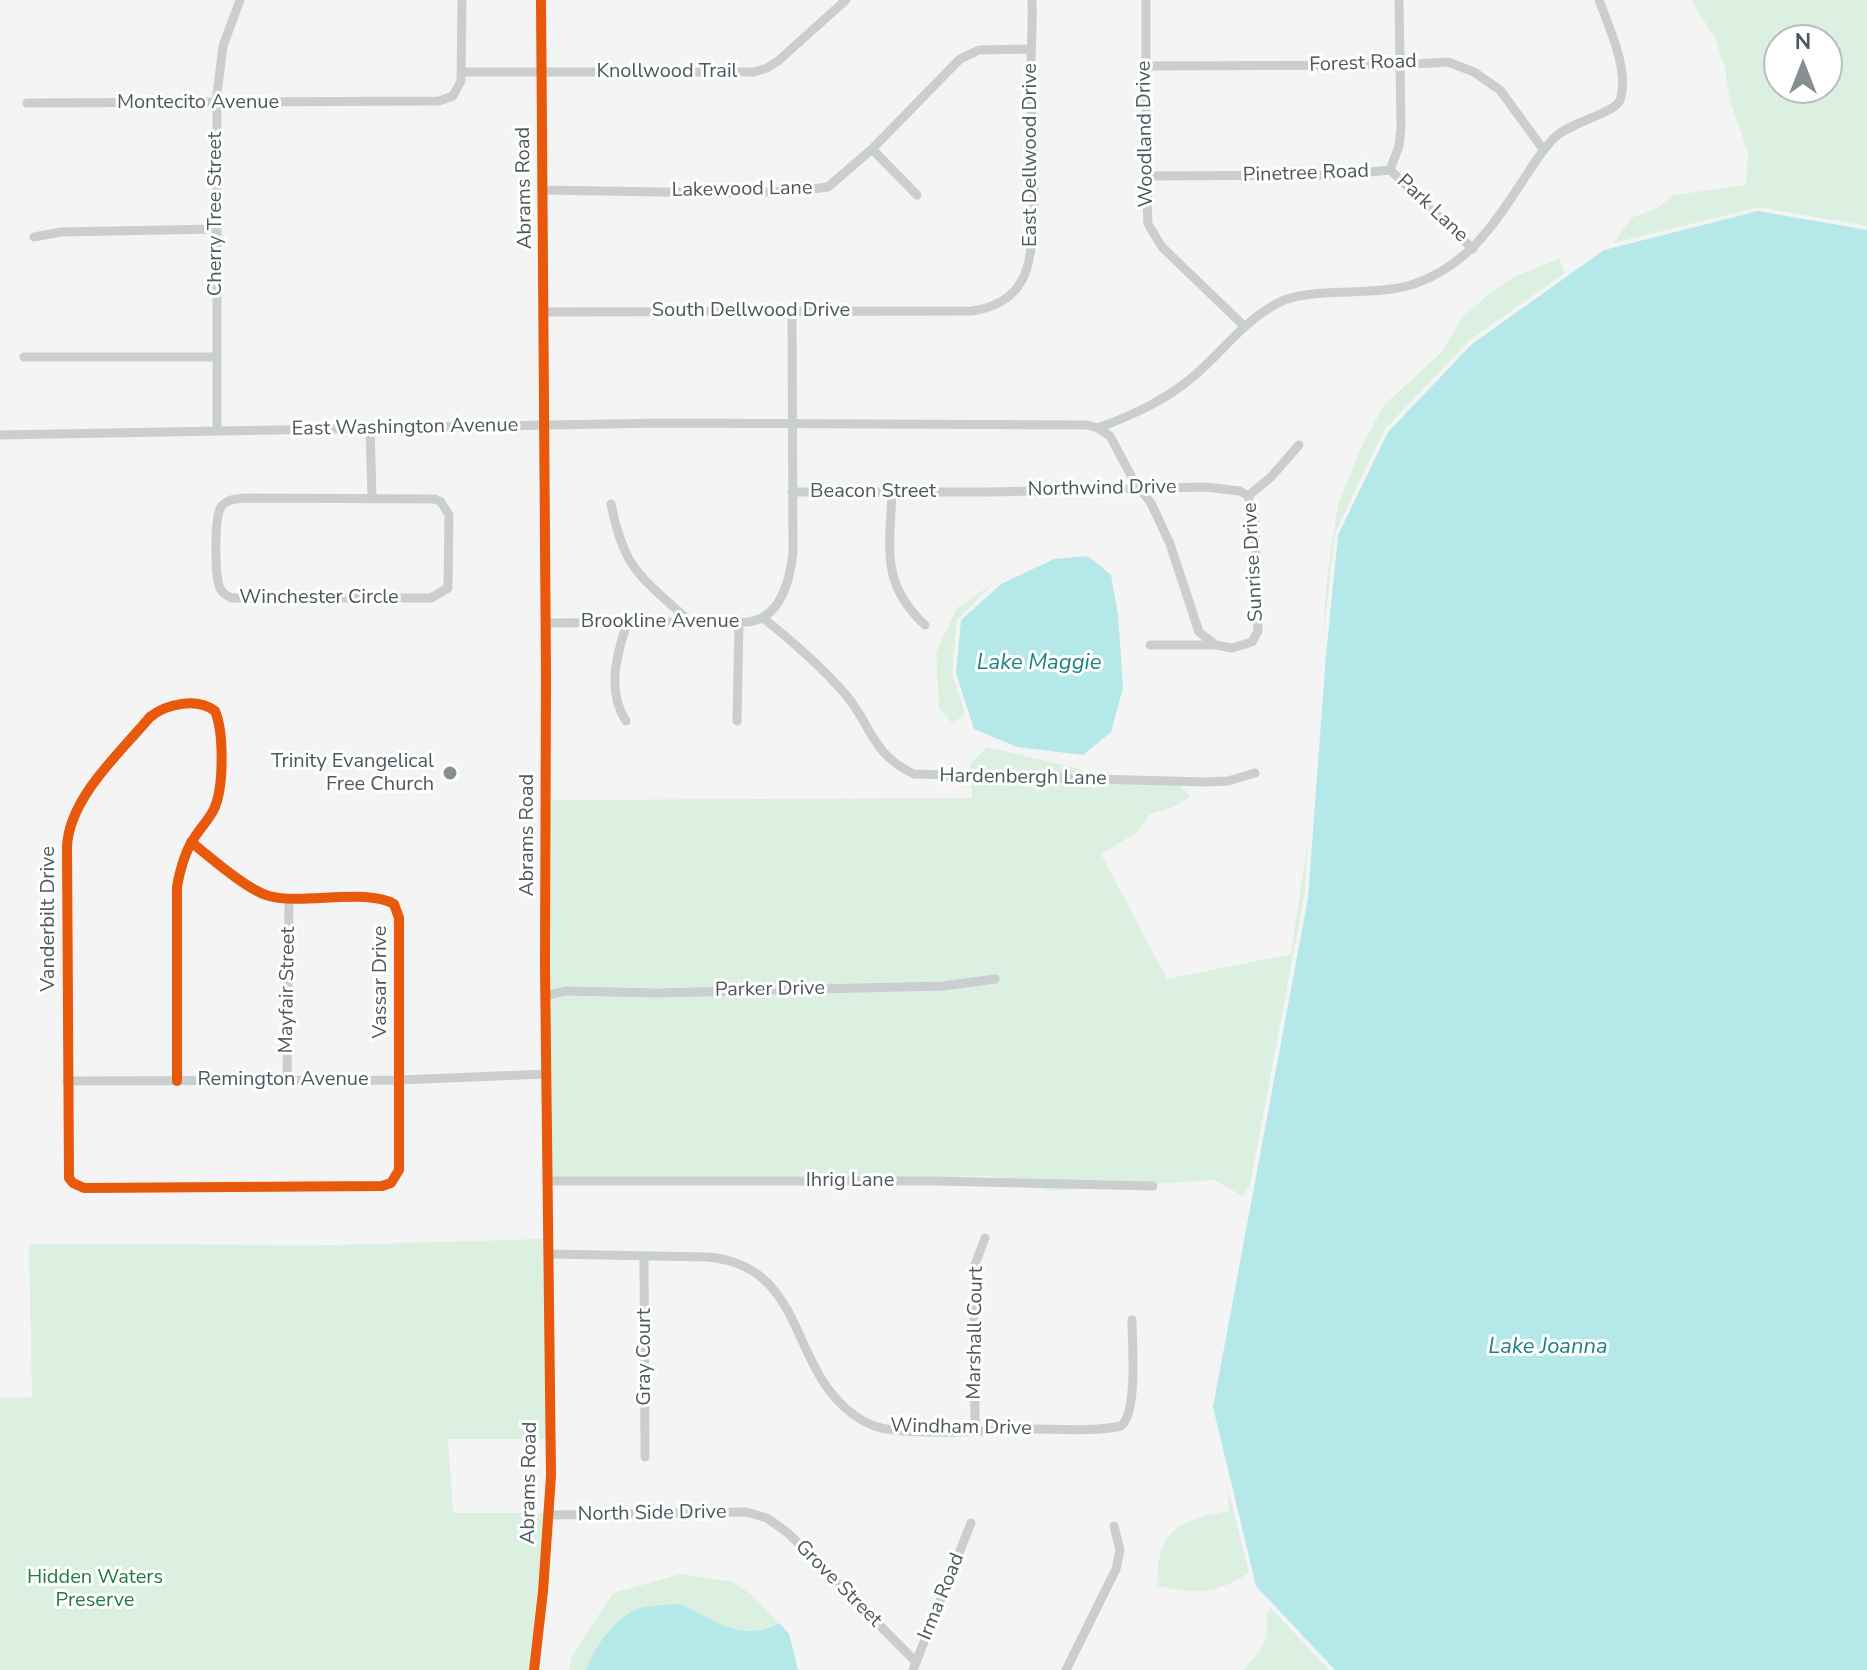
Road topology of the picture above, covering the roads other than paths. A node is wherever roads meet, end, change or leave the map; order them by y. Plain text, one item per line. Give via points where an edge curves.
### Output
1 (240, 0) edge
2 (462, 0) edge
3 (541, 0) edge
4 (846, 0) edge
5 (1032, 0) edge
6 (1146, 0) edge
7 (1399, 0) edge
8 (1599, 0) edge
9 (1031, 49) junction
10 (1399, 65) junction
11 (1145, 66) junction
12 (462, 72) junction
13 (542, 73) junction
14 (27, 103) dead end
15 (216, 104) junction
16 (872, 149) junction
17 (1543, 149) junction
18 (1390, 170) junction
19 (1146, 176) junction
20 (542, 190) junction
21 (917, 195) dead end
22 (215, 229) junction
23 (34, 237) dead end
24 (1473, 249) junction
25 (792, 311) junction
26 (957, 311) joint
27 (544, 312) junction
28 (1244, 326) junction
29 (24, 357) dead end
30 (217, 357) junction
31 (792, 423) junction
32 (543, 426) junction
33 (370, 428) junction
34 (1098, 428) junction
35 (217, 431) junction
36 (0, 435) edge
37 (1299, 445) dead end
38 (1140, 490) junction
39 (792, 492) junction
40 (892, 492) junction
41 (954, 492) joint
42 (1248, 496) junction
43 (372, 498) junction
44 (611, 504) dead end
45 (763, 618) junction
46 (739, 622) junction
47 (545, 623) junction
48 (627, 623) junction
49 (691, 623) junction
50 (925, 625) dead end
51 (1150, 645) dead end
52 (1216, 645) junction
53 (626, 721) dead end
54 (737, 721) dead end
55 (1255, 773) dead end
56 (191, 842) junction
57 (289, 899) junction
58 (995, 979) dead end
59 (545, 996) junction
60 (546, 1074) junction
61 (399, 1080) junction
62 (67, 1081) junction
63 (177, 1081) junction
64 (287, 1081) junction
65 (547, 1181) junction
66 (391, 1183) joint
67 (1153, 1186) dead end
68 (985, 1238) dead end
69 (548, 1254) junction
70 (644, 1258) junction
71 (1132, 1320) dead end
72 (975, 1430) junction
73 (645, 1457) dead end
74 (755, 1514) joint
75 (550, 1515) junction
76 (971, 1523) dead end
77 (1114, 1526) dead end
78 (914, 1666) edge
79 (534, 1670) edge
80 (1066, 1670) edge

1 - 15 street, Cherry Tree Street via 223,46
2 - 12 street
3 - 13 street, Abrams Road
4 - 13 street, Knollwood Trail via 761,71
5 - 9 street, East Dellwood Drive
6 - 11 street, Woodland Drive
7 - 10 street, Pinetree Road
8 - 17 street via 1623,90 1616,107 1570,126
9 - 16 street, Lakewood Lane via 979,50 960,59
9 - 26 street, East Dellwood Drive via 1033,199 1028,268 1016,289 994,306
10 - 11 street, Forest Road
10 - 17 street, Forest Road via 1448,62 1474,72 1500,90
10 - 18 street, Pinetree Road via 1400,136
11 - 19 street, Woodland Drive
12 - 13 street, Knollwood Trail
12 - 15 street, Montecito Avenue via 457,91 447,99
13 - 20 street, Abrams Road
14 - 15 street, Montecito Avenue
15 - 22 street, Cherry Tree Street
16 - 20 street, Lakewood Lane via 834,184 819,189
16 - 21 street
17 - 24 street
18 - 19 street, Pinetree Road
18 - 24 street, Park Lane
19 - 28 street, Woodland Drive via 1152,233
20 - 27 street, Abrams Road
22 - 23 street
22 - 30 street, Cherry Tree Street
24 - 28 street via 1452,266 1412,284 1292,298
25 - 26 street, South Dellwood Drive
25 - 27 street, South Dellwood Drive
25 - 31 street, Brookline Avenue
27 - 32 street, Abrams Road
28 - 34 street via 1172,393
29 - 30 street
30 - 35 street, Cherry Tree Street
31 - 32 street, East Washington Avenue
31 - 34 street, East Washington Avenue
31 - 39 street, Brookline Avenue
32 - 33 street, East Washington Avenue
32 - 47 street, Abrams Road
33 - 35 street, East Washington Avenue
33 - 43 street
34 - 38 street via 1110,436
35 - 36 street, East Washington Avenue
37 - 42 street, Sunrise Drive
38 - 41 street, Northwind Drive
38 - 42 street, Northwind Drive via 1211,487
38 - 52 street via 1160,520 1199,632
39 - 40 street, Beacon Street
39 - 45 street, Brookline Avenue via 791,570 782,596
40 - 41 street, Beacon Street
40 - 50 street via 892,575 902,600
42 - 52 street, Sunrise Drive via 1255,513 1258,631 1245,646
43 - 43 street, Winchester Circle via 441,502 450,527 444,592 431,598 243,600 221,591 218,520 226,502
44 - 49 street via 628,561
45 - 46 street, Brookline Avenue
45 - 55 street, Hardenbergh Lane via 845,694 885,754 914,774 1204,782
46 - 49 street, Brookline Avenue
46 - 54 street
47 - 48 street, Brookline Avenue
47 - 59 street, Abrams Road
48 - 49 street, Brookline Avenue
48 - 53 street via 615,686
51 - 52 street
56 - 57 street, Vassar Drive via 258,892
56 - 62 street, Vanderbilt Drive via 218,796 220,722 209,706 175,705 150,717 82,798 70,822
56 - 63 street, Vanderbilt Drive via 177,887
57 - 61 street, Vassar Drive via 376,899 394,904 399,918
57 - 64 street, Mayfair Street
58 - 59 street, Parker Drive via 943,986 565,991
59 - 60 street, Abrams Road
60 - 61 street, Remington Avenue
60 - 65 street, Abrams Road
61 - 64 street, Remington Avenue
61 - 66 street, Vassar Drive via 400,1164
62 - 63 street, Remington Avenue
62 - 66 street, Vanderbilt Drive via 67,1172 78,1186
63 - 64 street, Remington Avenue
65 - 67 street, Ihrig Lane
65 - 69 street, Abrams Road
68 - 72 street, Marshall Court via 974,1267
69 - 70 street, Windham Drive
69 - 75 street, Abrams Road
70 - 72 street, Windham Drive via 723,1259 761,1275 781,1296 833,1395 863,1421 894,1430
70 - 73 street, Gray Court
71 - 72 street, Windham Drive via 1131,1406 1122,1425
74 - 75 street, North Side Drive
74 - 78 street, Grove Street via 788,1533
75 - 79 street, Abrams Road
76 - 78 street, Irma Road
77 - 80 street via 1120,1550 1116,1569

